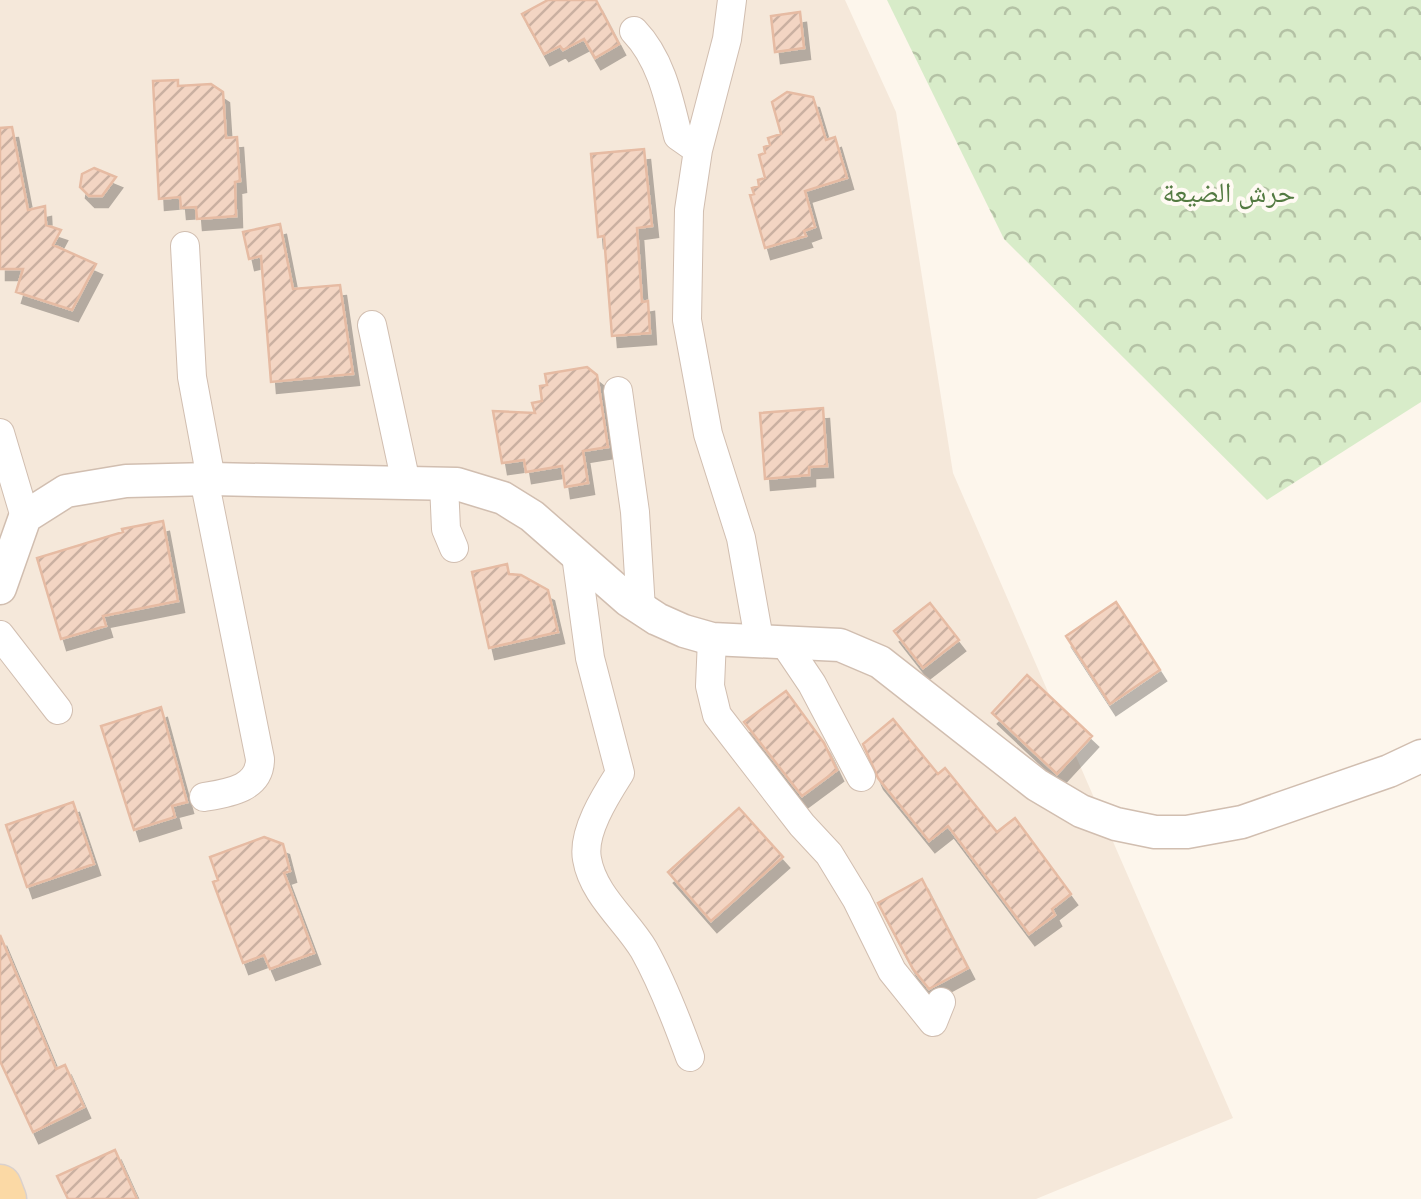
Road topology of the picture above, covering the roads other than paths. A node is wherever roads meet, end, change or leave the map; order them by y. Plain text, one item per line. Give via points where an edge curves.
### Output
1 (732, 0) edge
2 (634, 31) dead end
3 (698, 150) junction
4 (185, 246) dead end
5 (372, 325) dead end
6 (618, 391) dead end
7 (0, 433) edge
8 (207, 479) junction
9 (406, 483) junction
10 (444, 484) junction
11 (24, 517) junction
12 (454, 548) dead end
13 (576, 555) junction
14 (0, 588) edge
15 (641, 608) junction
16 (0, 635) edge
17 (712, 639) junction
18 (771, 640) junction
19 (58, 710) dead end
20 (1421, 756) edge
21 (861, 777) dead end
22 (204, 797) dead end
23 (941, 1002) dead end
24 (690, 1057) dead end
25 (0, 1186) edge
26 (5, 1199) edge

1 - 3 street
2 - 3 street via 649,46 678,136
3 - 18 street via 687,320 708,434
4 - 8 street via 192,377
5 - 9 street
6 - 15 street
7 - 11 street
8 - 9 street
8 - 11 street via 66,491
8 - 22 street via 260,772 253,782
9 - 10 street
10 - 12 street
10 - 13 street via 503,498
11 - 14 street
13 - 15 street
13 - 24 street via 590,658 620,773 594,816 586,857 608,906 642,947
15 - 17 street
16 - 19 street
17 - 18 street
17 - 23 street via 710,686 718,716 829,854 892,971 932,1022
18 - 20 street via 840,645 880,662 1080,812 1155,832 1242,822
18 - 21 street via 812,684
25 - 26 main road

